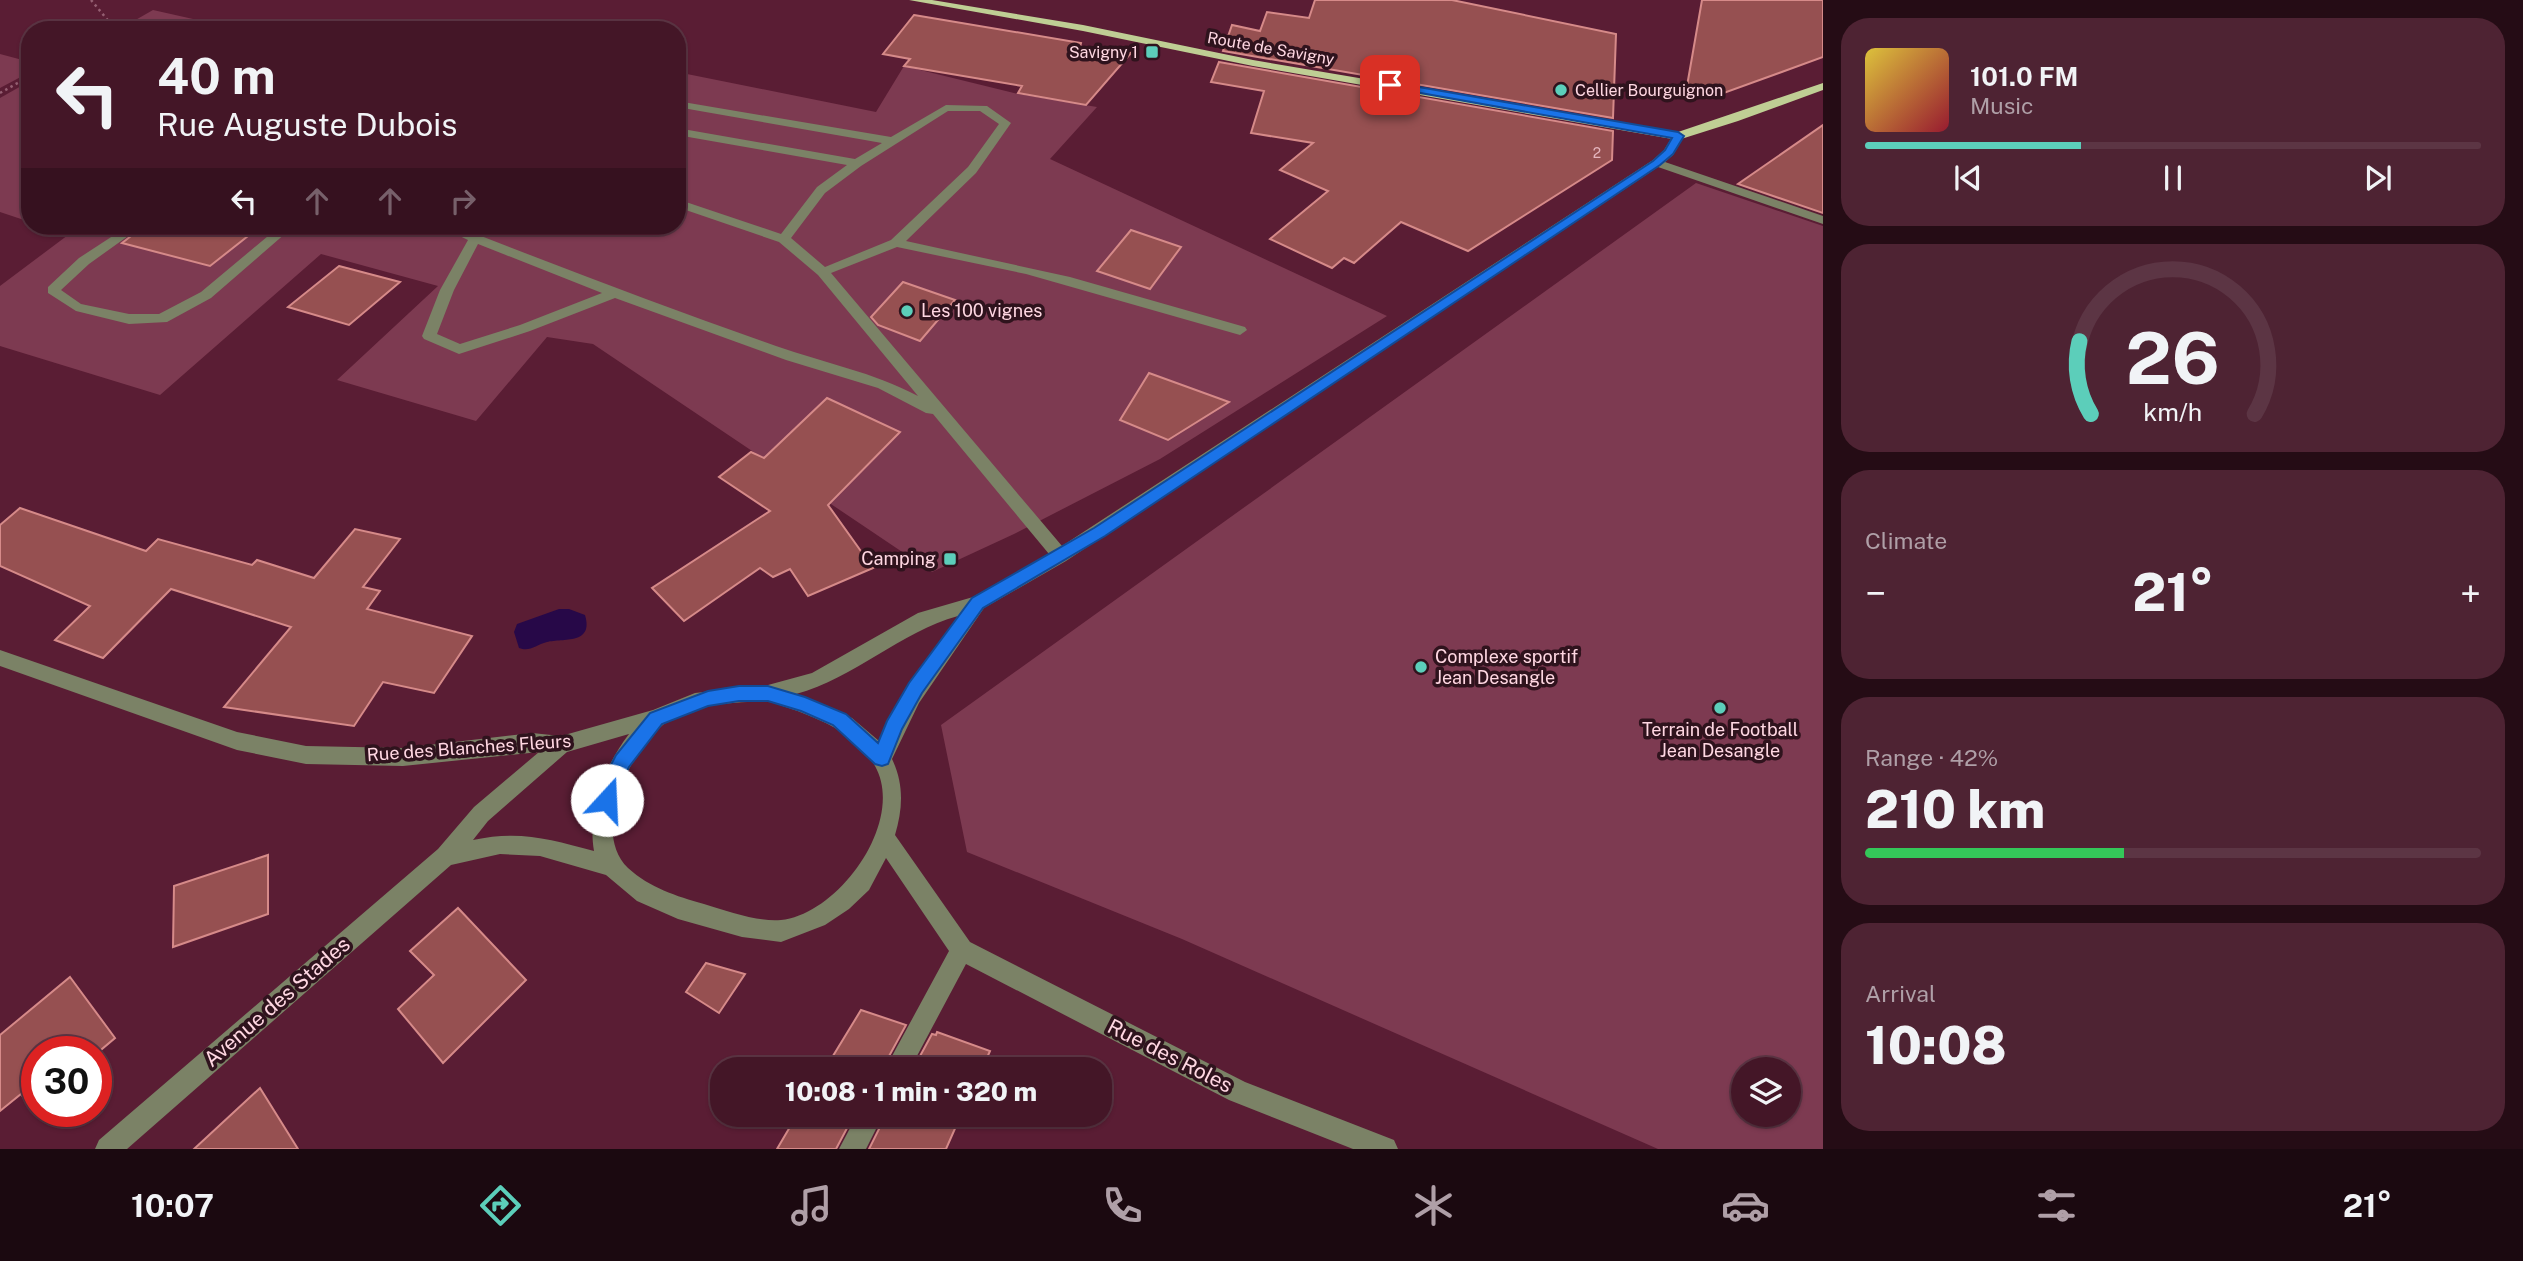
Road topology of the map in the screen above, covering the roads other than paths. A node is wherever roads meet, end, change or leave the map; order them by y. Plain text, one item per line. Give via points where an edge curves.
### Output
1 (915, 0) edge
2 (1823, 86) edge
3 (686, 106) edge
4 (686, 133) edge
5 (1678, 136) junction
6 (892, 141) junction
7 (857, 163) junction
8 (1657, 163) junction
9 (686, 206) edge
10 (1823, 220) edge
11 (123, 235) edge
12 (277, 235) edge
13 (468, 235) edge
14 (475, 238) junction
15 (784, 239) junction
16 (896, 243) junction
17 (823, 272) junction
18 (616, 293) junction
19 (1240, 330) dead end
20 (937, 412) junction
21 (1060, 556) junction
22 (978, 603) junction
23 (0, 658) edge
24 (768, 694) junction
25 (656, 718) junction
26 (561, 745) junction
27 (882, 758) junction
28 (885, 838) junction
29 (446, 856) junction
30 (612, 866) junction
31 (962, 950) junction
32 (904, 1057) edge
33 (864, 1127) edge
34 (108, 1149) edge
35 (852, 1149) edge
36 (1385, 1149) edge

1 - 5 main road, Route de Savigny
2 - 5 main road, Route de Savigny
3 - 6 street
4 - 7 street
5 - 8 street
6 - 7 street
6 - 16 street via 946,108 983,108 1004,124 972,170
7 - 15 street via 821,190
8 - 10 street
8 - 21 street
9 - 15 street
11 - 12 street via 84,261 53,290 76,307 129,319 162,318 206,295
13 - 14 street
14 - 18 street
14 - 18 street via 429,336 459,349
15 - 17 street
16 - 17 street
16 - 19 street via 1132,297
17 - 20 street
18 - 20 street via 791,357 883,384
20 - 21 street
21 - 22 street
22 - 24 street via 924,618 817,680
22 - 27 street via 916,688
23 - 26 street, Rue des Blanches Fleurs via 237,741 306,755 403,757 532,742
24 - 25 street, Rue des Blanches Fleurs via 708,699
24 - 27 street via 839,720
25 - 26 street, Rue des Blanches Fleurs
25 - 30 street via 622,761 610,786 603,839
26 - 29 street, Avenue des Stades via 481,814
27 - 28 street via 890,780
28 - 30 street via 860,883 822,915 783,931 667,906 629,884
28 - 31 street
29 - 30 street, Avenue des Stades via 500,844 540,846
29 - 34 street, Avenue des Stades
31 - 32 street
31 - 36 street, Rue des Roles via 1238,1091
33 - 35 street

